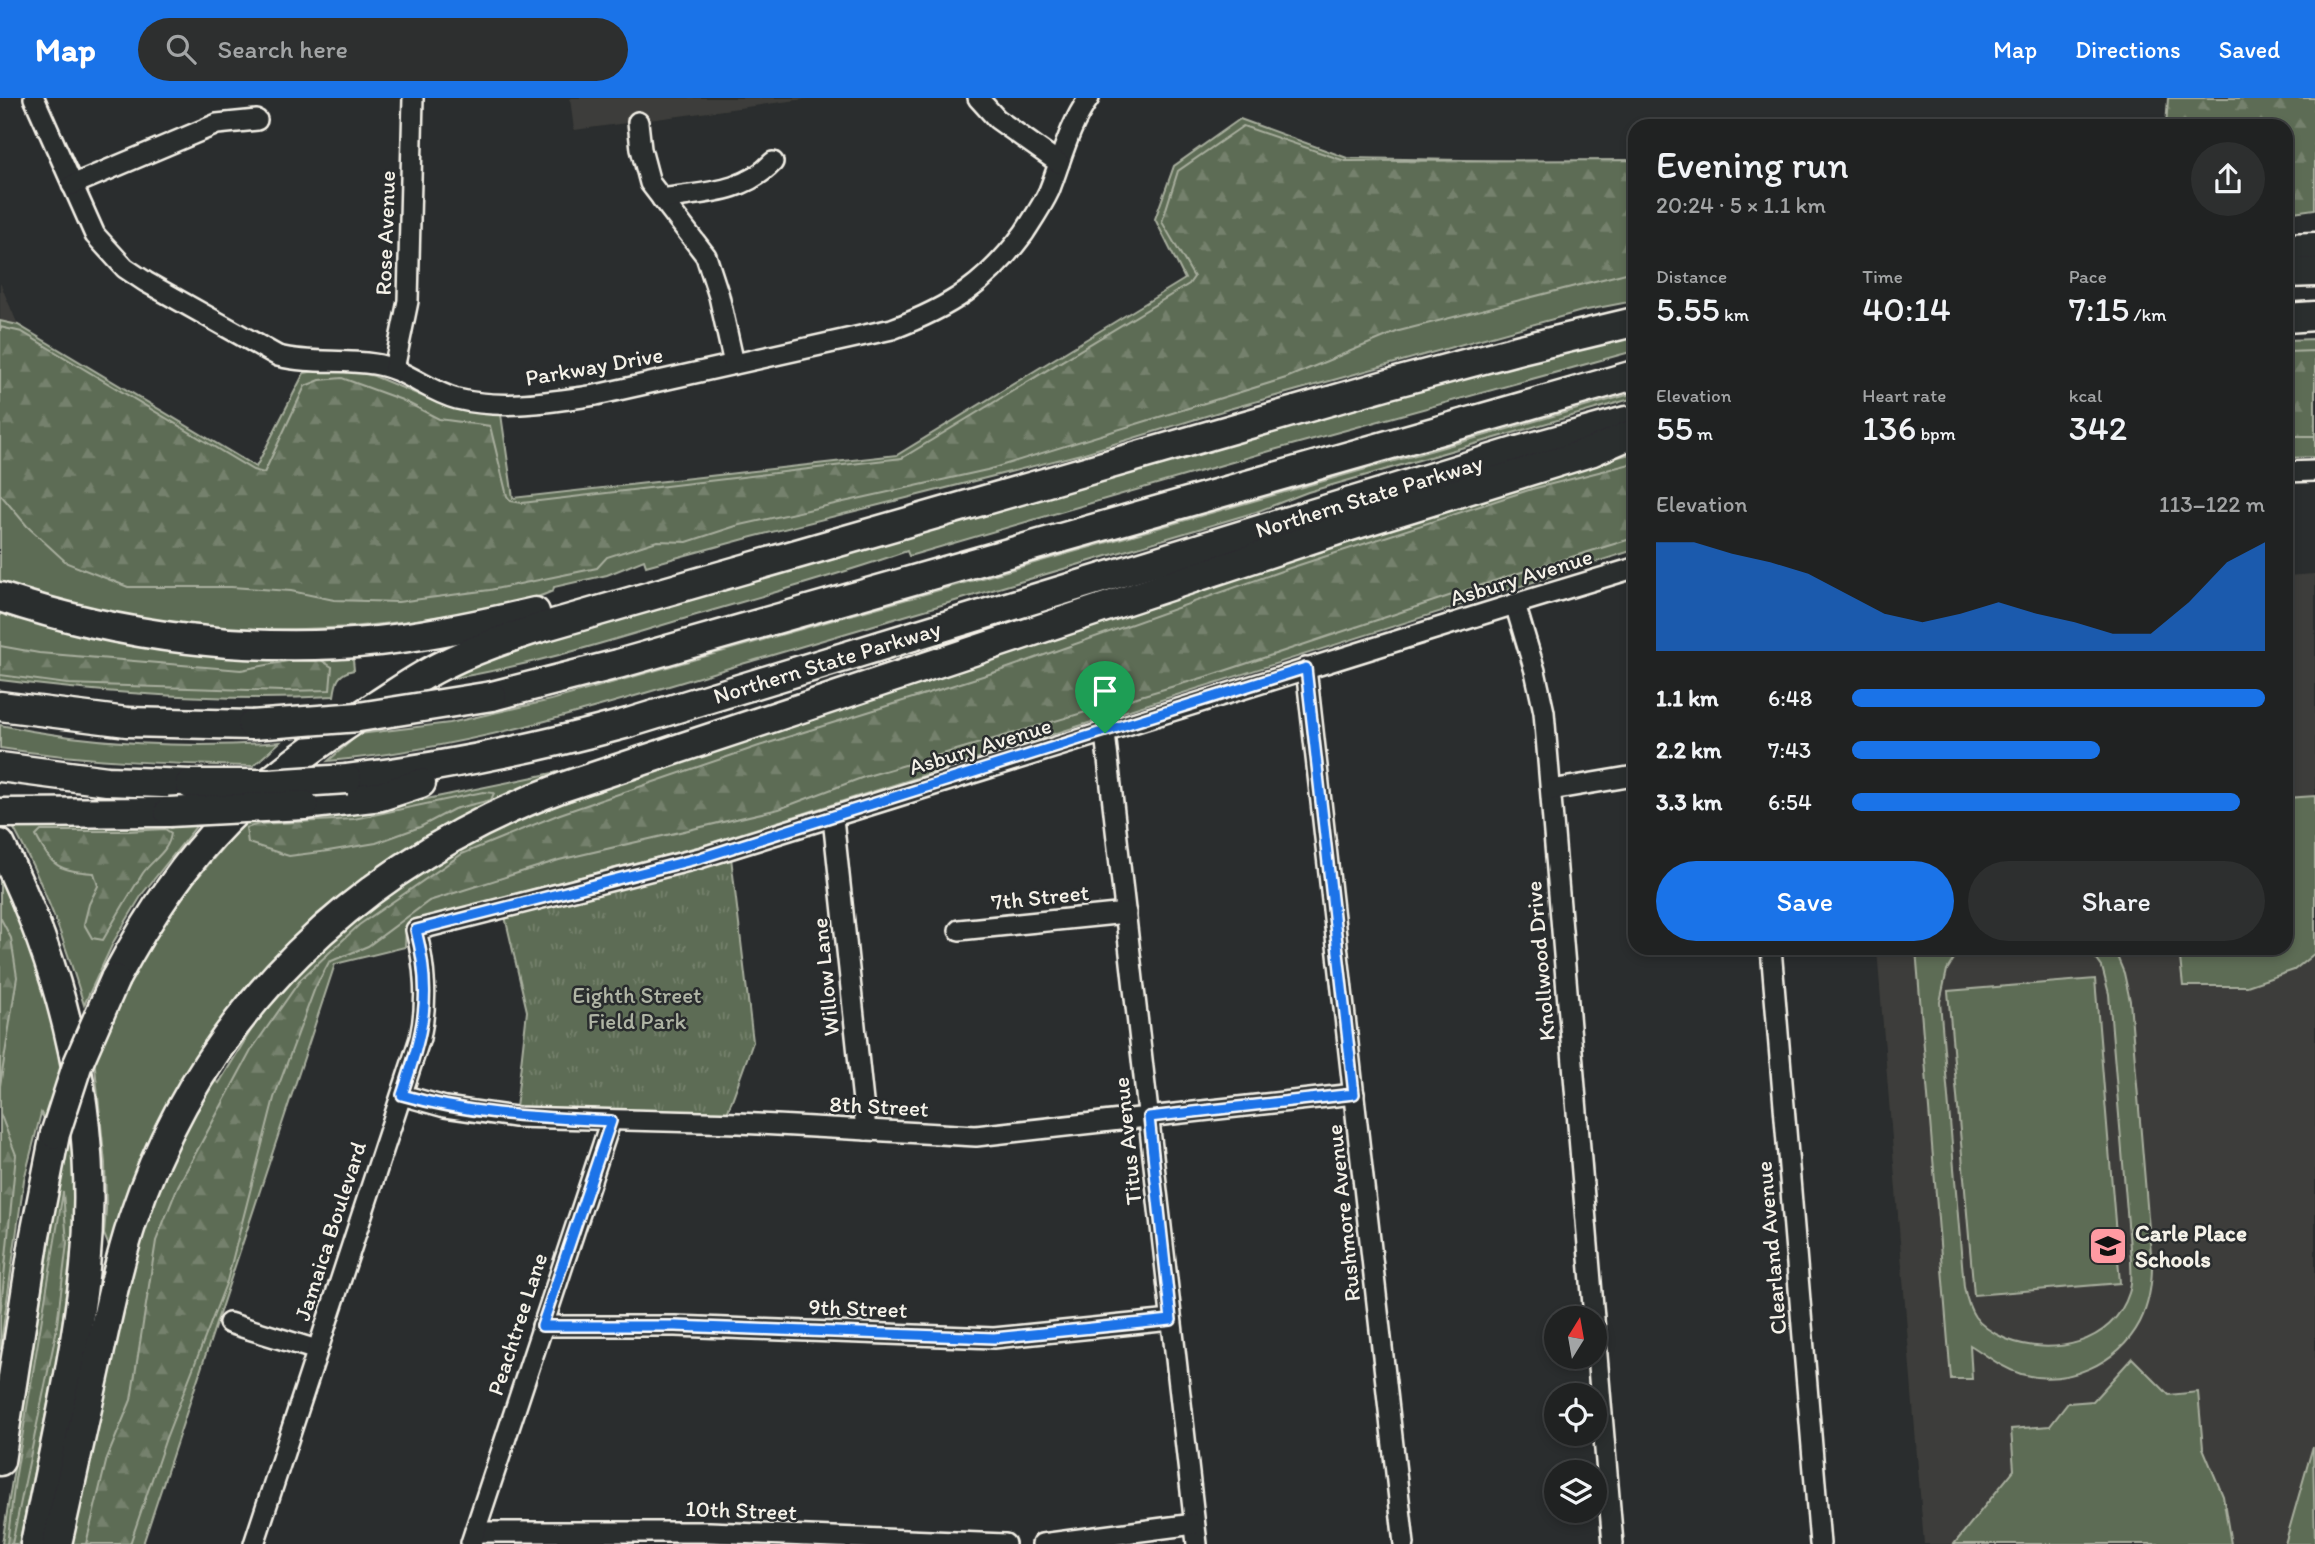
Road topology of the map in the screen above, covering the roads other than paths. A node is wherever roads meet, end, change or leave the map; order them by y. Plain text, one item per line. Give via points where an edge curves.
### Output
1 (34, 98) edge
2 (413, 98) edge
3 (978, 98) edge
4 (1089, 98) edge
5 (257, 120) dead end
6 (638, 122) dead end
7 (773, 162) dead end
8 (1059, 163) junction
9 (72, 185) junction
10 (662, 199) junction
11 (2315, 247) edge
12 (2293, 248) edge
13 (2315, 272) edge
14 (2293, 273) edge
15 (2315, 316) edge
16 (2293, 318) edge
17 (1628, 323) edge
18 (734, 364) junction
19 (394, 369) junction
20 (1628, 377) edge
21 (1628, 421) edge
22 (1628, 436) edge
23 (2315, 471) edge
24 (2293, 472) edge
25 (851, 539) junction
26 (1628, 570) edge
27 (0, 597) edge
28 (1515, 604) junction
29 (1306, 668) junction
30 (0, 706) edge
31 (1105, 733) junction
32 (500, 756) junction
33 (0, 768) edge
34 (1628, 777) edge
35 (1551, 790) junction
36 (0, 813) edge
37 (833, 818) junction
38 (0, 844) edge
39 (1126, 912) junction
40 (416, 930) joint
41 (959, 930) dead end
42 (1772, 955) edge
43 (1354, 1094) junction
44 (402, 1095) junction
45 (1149, 1117) junction
46 (611, 1121) junction
47 (866, 1130) junction
48 (1593, 1306) edge
49 (1171, 1320) junction
50 (229, 1323) dead end
51 (542, 1326) junction
52 (317, 1350) junction
53 (1598, 1369) edge
54 (0, 1461) edge
55 (1194, 1524) junction
56 (473, 1538) edge
57 (35, 1544) edge
58 (57, 1544) edge
59 (254, 1544) edge
60 (1005, 1544) edge
61 (1042, 1544) edge
62 (1197, 1544) edge
63 (1404, 1544) edge
64 (1613, 1544) edge
65 (1820, 1544) edge

1 - 9 street, Parkway Drive
2 - 19 street, Rose Avenue via 408,301
3 - 8 street via 997,119
4 - 8 street, Parkway Drive via 1074,118
5 - 9 street via 217,124
6 - 10 street via 650,183
7 - 10 street via 743,184
8 - 18 street, Parkway Drive via 1038,212 1005,259 971,290 926,316 891,329
9 - 19 street, Parkway Drive via 95,235 125,268 146,282 278,356
10 - 18 street via 706,256
11 - 12 highway
13 - 14 highway
15 - 16 highway
17 - 25 highway via 1441,370
18 - 19 street, Parkway Drive via 596,395 500,405 457,399
20 - 30 highway, Northern State Parkway, bridge via 492,696 359,717 252,725 127,722
21 - 32 highway, Northern State Parkway via 628,723
22 - 58 highway via 1593,451 1331,532 563,787 454,835 394,872 333,920 262,992 200,1077 163,1144 118,1271
23 - 24 street
25 - 27 highway via 737,555 474,626 352,643 264,644 170,636 76,619
25 - 54 highway, bridge via 473,651 433,670 322,741 224,823 168,892 132,947 77,1066 55,1134 35,1235
26 - 28 street, Asbury Avenue
28 - 29 street, Asbury Avenue
28 - 35 street, Knollwood Drive via 1540,694
29 - 31 street, Asbury Avenue
29 - 43 street, Rushmore Avenue
31 - 37 street, Asbury Avenue
31 - 39 street, Titus Avenue
32 - 33 highway, Northern State Parkway, bridge via 346,779 269,784 107,781
32 - 36 highway, bridge via 381,796 304,806
34 - 35 street
35 - 48 street, Knollwood Drive
37 - 40 street, Asbury Avenue via 700,858
37 - 47 street, Willow Lane
38 - 57 highway via 39,930 62,1000 75,1057 87,1164 88,1233 81,1301
39 - 41 street, 7th Street
39 - 45 street, Titus Avenue
40 - 44 street, Jamaica Boulevard via 425,974 424,1017
42 - 65 street, Clearland Avenue
43 - 45 street, 8th Street
43 - 63 street, Rushmore Avenue
44 - 46 street, 8th Street via 486,1114
44 - 52 street, Jamaica Boulevard
45 - 47 street, 8th Street via 976,1136
45 - 49 street, Titus Avenue
46 - 47 street, 8th Street
46 - 51 street, Peachtree Lane
49 - 51 street, 9th Street via 994,1338 675,1326
49 - 55 street, Titus Avenue
50 - 52 street
51 - 56 street, Peachtree Lane
52 - 59 street, Jamaica Boulevard
53 - 64 street, Knollwood Drive
55 - 61 street
55 - 62 street, Titus Avenue
56 - 60 street, 10th Street via 709,1532

